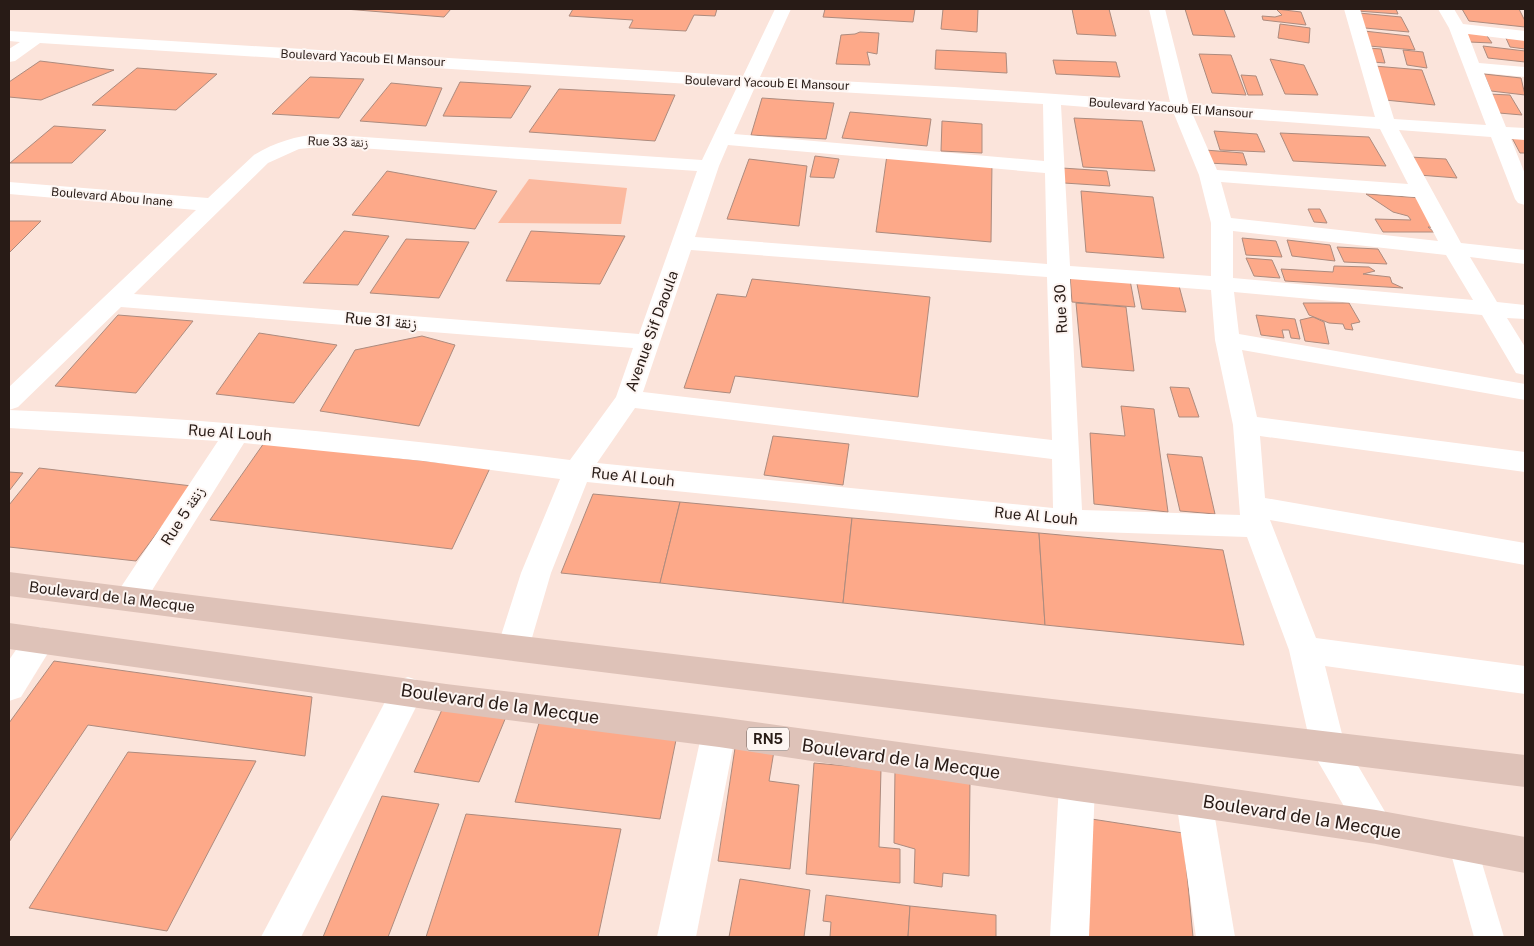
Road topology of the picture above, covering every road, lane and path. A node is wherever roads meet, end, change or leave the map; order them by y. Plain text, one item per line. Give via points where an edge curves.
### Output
1 (783, 9) edge
2 (1156, 9) edge
3 (1352, 9) edge
4 (1446, 9) edge
5 (1457, 28) junction
6 (9, 36) edge
7 (1525, 36) edge
8 (38, 37) junction
9 (9, 57) edge
10 (1471, 67) junction
11 (1525, 72) edge
12 (748, 82) junction
13 (1052, 100) junction
14 (1181, 108) junction
15 (1386, 123) junction
16 (1500, 132) junction
17 (1525, 134) edge
18 (722, 138) junction
19 (709, 166) junction
20 (1054, 168) junction
21 (1209, 175) junction
22 (9, 188) edge
23 (1422, 190) junction
24 (1525, 199) edge
25 (215, 205) junction
26 (1222, 223) junction
27 (684, 243) junction
28 (1454, 250) junction
29 (1525, 257) edge
30 (1059, 271) junction
31 (1222, 284) junction
32 (114, 299) junction
33 (1490, 309) junction
34 (1525, 312) edge
35 (1226, 340) junction
36 (648, 342) junction
37 (1525, 368) edge
38 (1525, 392) edge
39 (628, 399) junction
40 (9, 401) edge
41 (9, 419) edge
42 (1246, 425) junction
43 (237, 433) junction
44 (1067, 451) junction
45 (1525, 462) edge
46 (577, 471) junction
47 (1255, 516) junction
48 (1068, 520) junction
49 (1525, 554) edge
50 (9, 584) edge
51 (130, 599) junction
52 (24, 638) edge
53 (513, 648) junction
54 (1305, 650) junction
55 (1525, 680) edge
56 (9, 687) edge
57 (408, 691) junction
58 (719, 732) junction
59 (1328, 747) junction
60 (1525, 771) edge
61 (1077, 785) junction
62 (1194, 800) junction
63 (1376, 827) junction
64 (1462, 843) junction
65 (1525, 855) edge
66 (280, 937) edge
67 (676, 937) edge
68 (1069, 937) edge
69 (1216, 937) edge
70 (1489, 937) edge

1 - 12 street, Avenue Sif Daoula
2 - 14 street
3 - 15 street
4 - 5 street
5 - 7 street
5 - 10 street
6 - 8 street, Boulevard Yacoub El Mansour
8 - 9 street
8 - 12 street, Boulevard Yacoub El Mansour
10 - 11 street
10 - 16 street
12 - 13 street, Boulevard Yacoub El Mansour
12 - 18 street, Avenue Sif Daoula
13 - 14 street, Boulevard Yacoub El Mansour
13 - 20 street, Rue 30
14 - 15 street, Boulevard Yacoub El Mansour
14 - 21 street
15 - 16 street, Boulevard Yacoub El Mansour
15 - 23 street
16 - 17 street, Boulevard Yacoub El Mansour
16 - 24 street
18 - 19 street, Avenue Sif Daoula
18 - 20 street
19 - 25 street, Rue 33 زنقة via 306,140 284,145 261,159
19 - 27 street, Avenue Sif Daoula
20 - 30 street, Rue 30
21 - 23 street
21 - 26 street
22 - 25 street, Boulevard Abou Inane
23 - 28 street
25 - 32 street, Rue 33 زنقة
26 - 28 street
26 - 31 street
27 - 30 street
27 - 36 street, Avenue Sif Daoula
28 - 29 street
28 - 33 street
30 - 31 street
30 - 44 street, Rue 30
31 - 33 street
31 - 35 street
32 - 36 street, Rue 31 زنقة
32 - 40 street, Rue 33 زنقة
33 - 34 street
33 - 37 street
35 - 38 street
35 - 42 street
36 - 39 street, Avenue Sif Daoula
39 - 44 street
39 - 46 street, Avenue Sif Daoula
41 - 43 street, Rue Al Louh
42 - 45 street
42 - 47 street
43 - 46 street, Rue Al Louh via 423,451
43 - 51 street, Rue 5 زنقة
44 - 48 street, Rue 30
46 - 48 street, Rue Al Louh
46 - 53 street, Avenue Sif Daoula via 536,573
47 - 48 street, Rue Al Louh
47 - 49 street, Rue Al Louh
47 - 54 street
50 - 51 main road, Boulevard de la Mecque
51 - 53 main road, Boulevard de la Mecque
52 - 56 street
52 - 57 main road, Boulevard de la Mecque / RN5
53 - 59 main road, Boulevard de la Mecque
54 - 55 street
54 - 59 street
57 - 58 main road, Boulevard de la Mecque / RN5
57 - 66 street
58 - 61 main road, Boulevard de la Mecque / RN5
58 - 67 street
59 - 60 main road, Boulevard de la Mecque
59 - 63 street
61 - 62 main road, Boulevard de la Mecque / RN5
61 - 68 street
62 - 63 main road, Boulevard de la Mecque / RN5
62 - 69 street
63 - 64 main road, Boulevard de la Mecque / RN5
64 - 65 main road, Boulevard de la Mecque / RN5
64 - 70 lane

